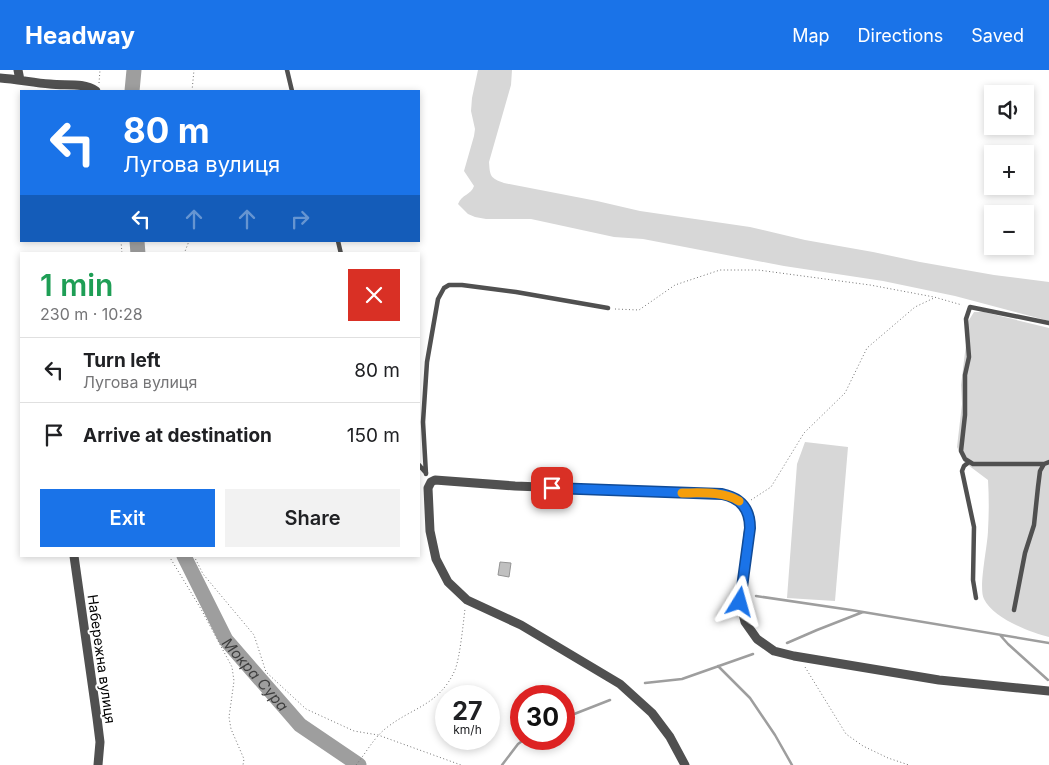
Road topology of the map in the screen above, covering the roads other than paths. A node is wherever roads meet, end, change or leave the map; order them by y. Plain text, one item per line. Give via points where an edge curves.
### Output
1 (18, 70) edge
2 (287, 70) edge
3 (0, 78) edge
4 (20, 80) junction
5 (97, 87) edge
6 (292, 90) edge
7 (608, 308) road end
8 (1049, 323) edge
9 (969, 462) junction
10 (1047, 463) edge
11 (420, 466) edge
12 (428, 478) junction
13 (74, 557) edge
14 (976, 598) dead end
15 (1014, 610) dead end
16 (1049, 691) edge
17 (98, 765) edge
18 (685, 765) edge

1 - 4 street
2 - 6 lane
3 - 4 street
4 - 5 street
7 - 12 lane via 471,286 449,285 444,288 438,299 428,362 423,422
8 - 9 lane via 970,307 966,319 969,357 961,451
9 - 10 lane
9 - 14 lane via 962,471 974,527
10 - 15 lane via 1040,471 1034,525
11 - 12 lane
12 - 16 street via 732,496 743,505 750,518 740,602 746,622 758,638 774,650 939,680
12 - 18 street via 430,530 436,559 448,582 467,600 521,625 620,684 652,713
13 - 17 street, Набережна вулиця via 98,718

